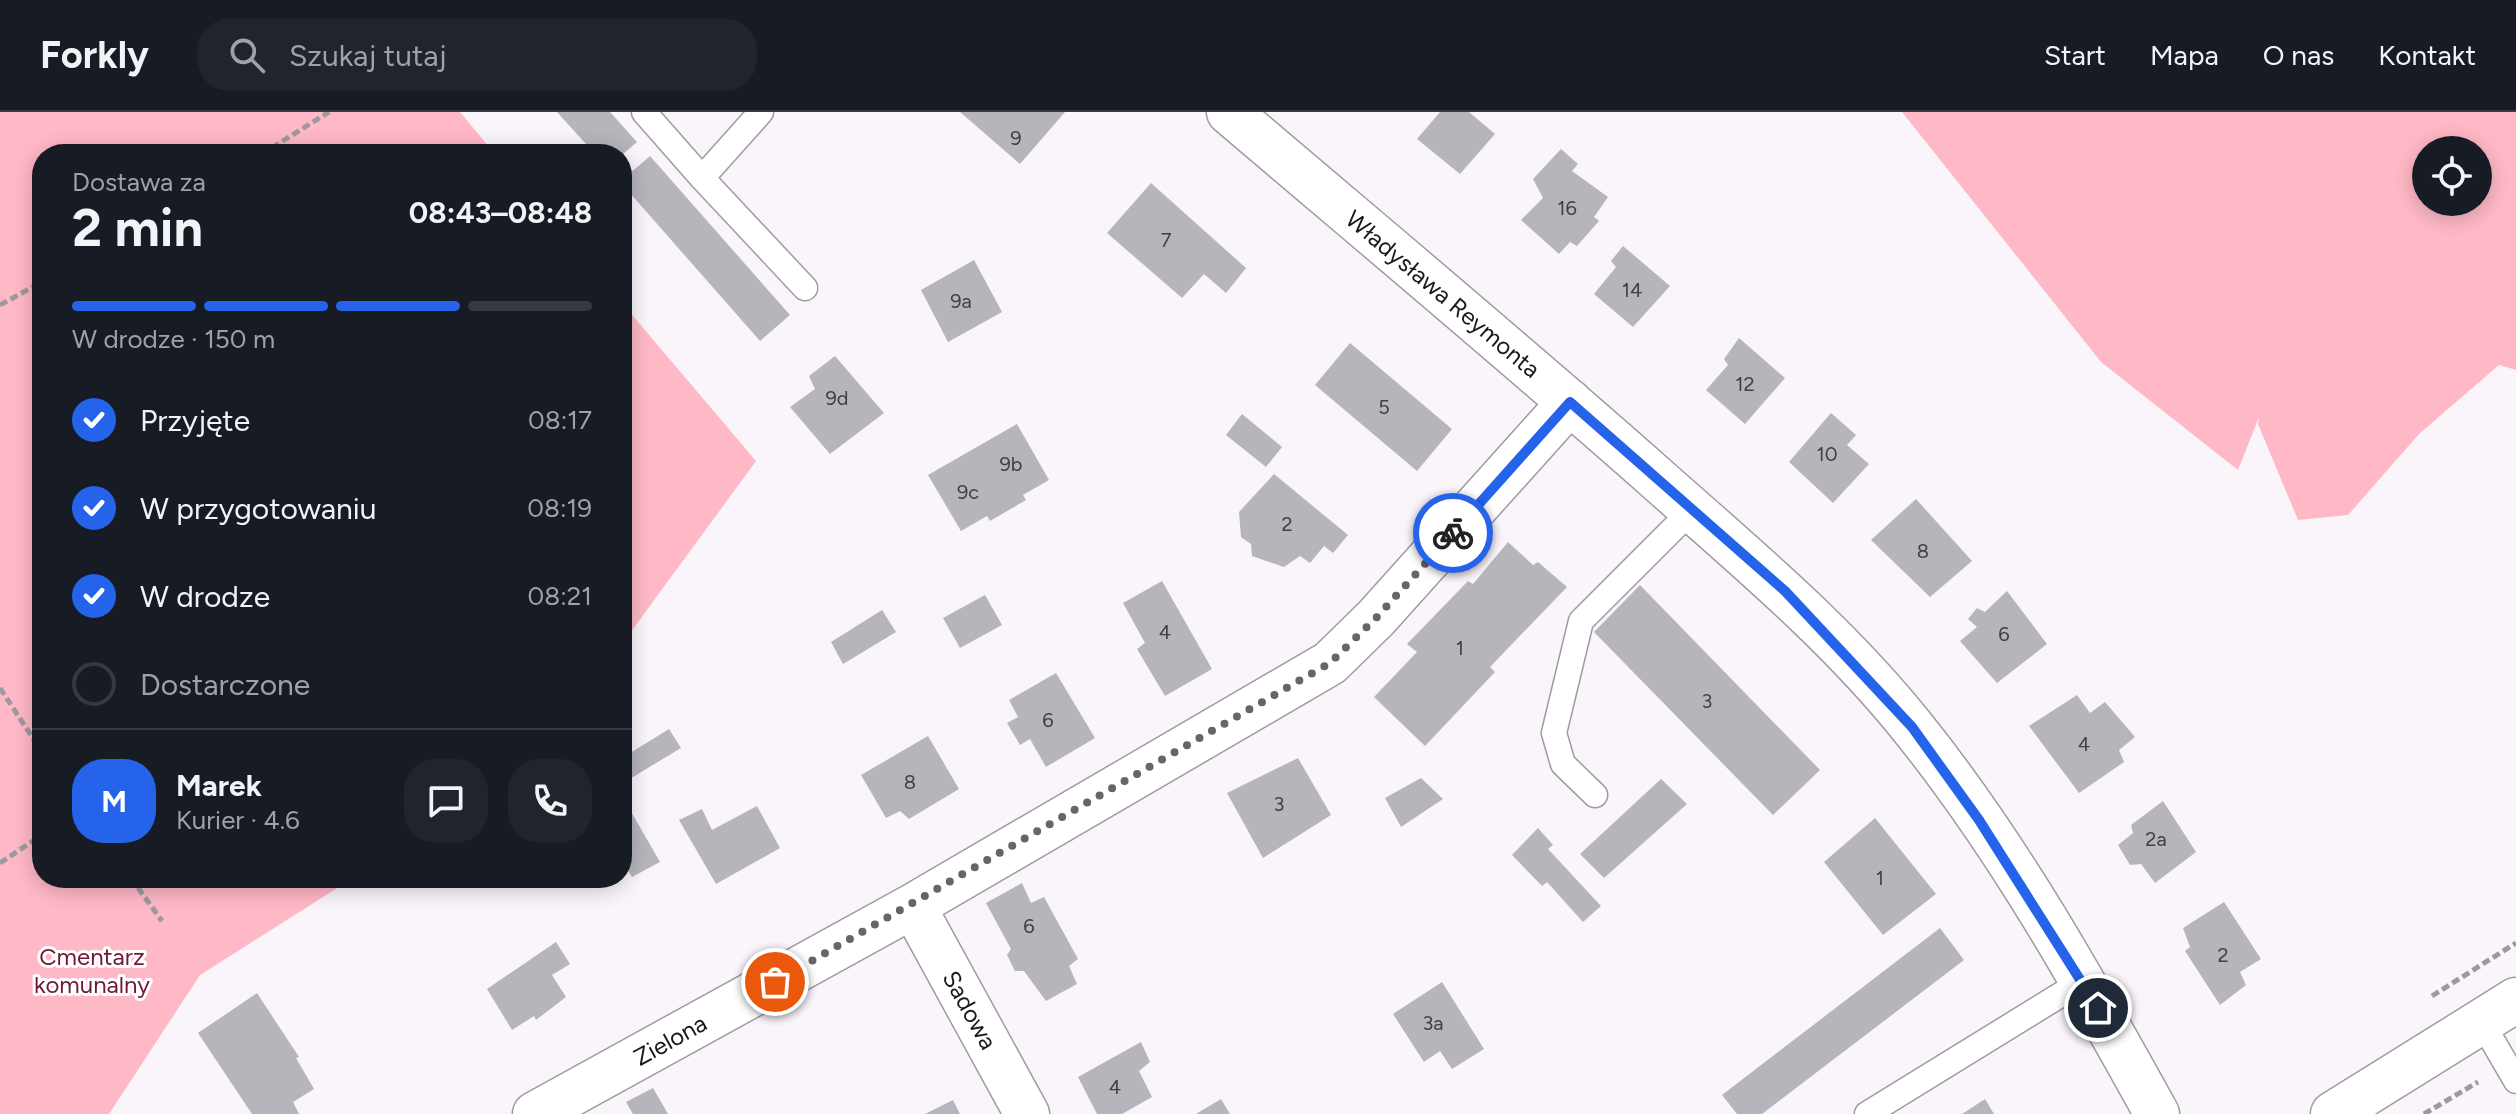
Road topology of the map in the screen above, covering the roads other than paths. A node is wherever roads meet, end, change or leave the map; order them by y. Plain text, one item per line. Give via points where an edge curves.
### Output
1 (644, 112) edge
2 (761, 112) edge
3 (1229, 112) edge
4 (702, 178) junction
5 (805, 288) dead end
6 (1570, 402) junction
7 (1692, 510) junction
8 (1595, 795) dead end
9 (913, 906) junction
10 (2083, 981) junction
11 (2498, 1011) edge
12 (2511, 1074) edge
13 (535, 1114) edge
14 (1027, 1114) edge
15 (1867, 1114) edge
16 (2157, 1114) edge
17 (2333, 1114) edge

1 - 4 lane
2 - 4 lane
3 - 6 street, Władysława Reymonta
4 - 5 lane
6 - 7 street, Władysława Reymonta
6 - 9 street, Zielona via 1330,663
7 - 8 lane via 1581,621 1554,733 1563,764
7 - 10 street, Władysława Reymonta via 1785,591 1912,727
9 - 13 street, Zielona
9 - 14 street, Sadowa
10 - 15 lane
10 - 16 street, Władysława Reymonta
11 - 12 lane
11 - 17 street

